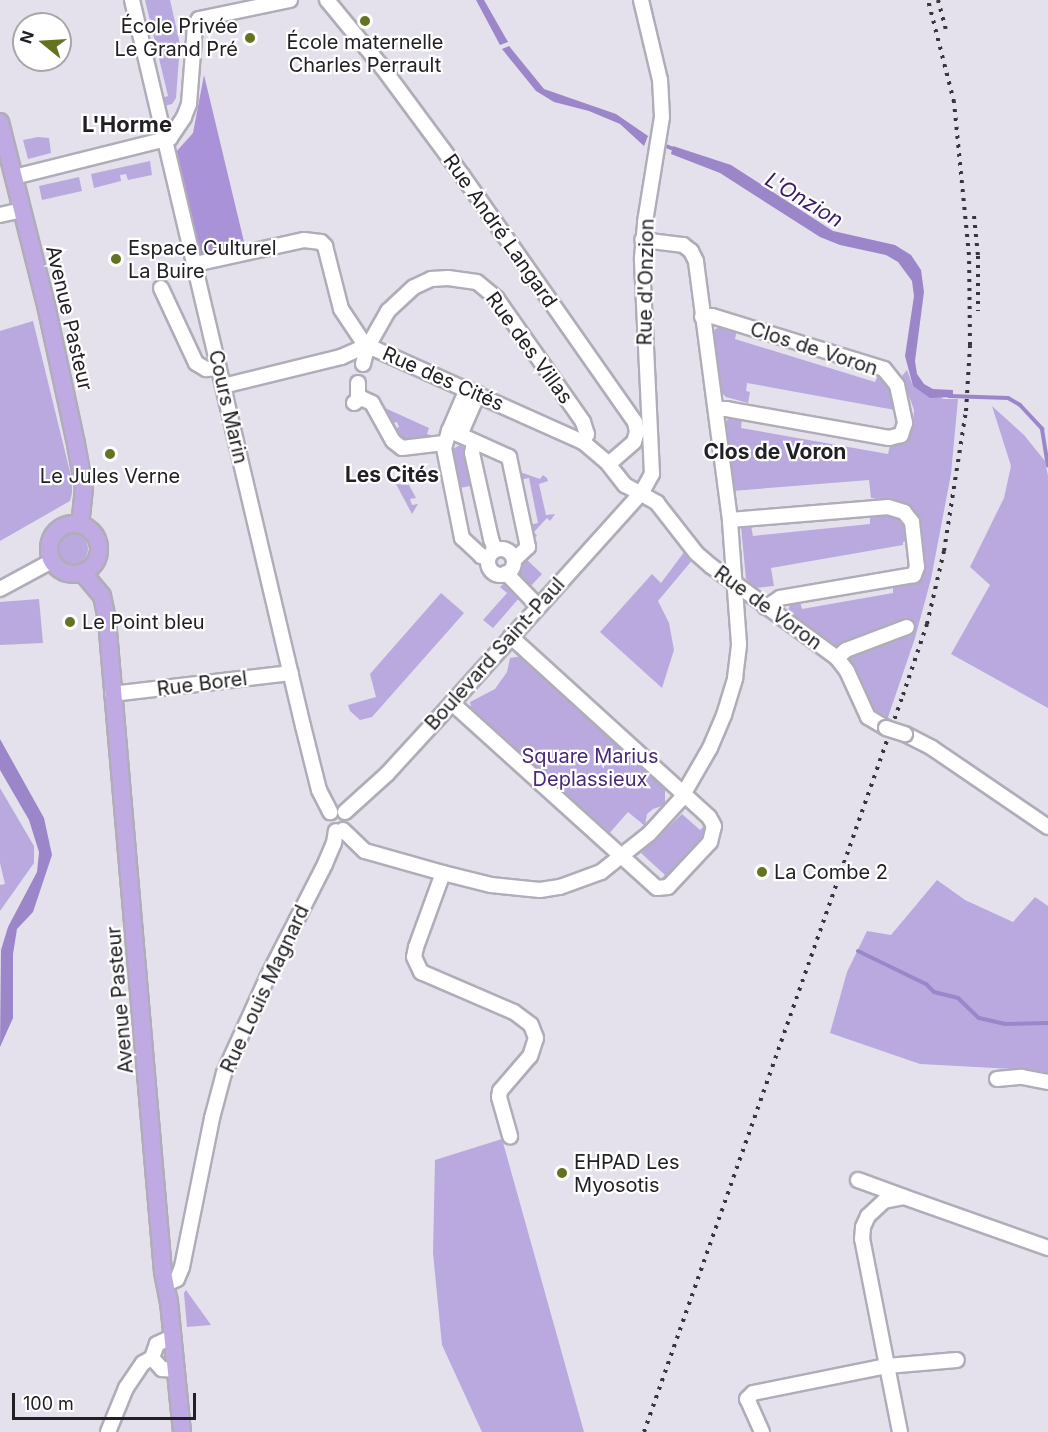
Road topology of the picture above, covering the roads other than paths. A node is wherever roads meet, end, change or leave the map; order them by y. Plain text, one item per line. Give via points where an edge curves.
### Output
1 (132, 0) edge
2 (290, 0) edge
3 (327, 0) edge
4 (641, 0) edge
5 (0, 122) edge
6 (165, 139) junction
7 (14, 177) junction
8 (22, 210) junction
9 (0, 215) edge
10 (642, 240) junction
11 (195, 264) junction
12 (161, 288) dead end
13 (702, 316) junction
14 (367, 348) junction
15 (363, 364) dead end
16 (219, 368) junction
17 (358, 383) dead end
18 (223, 386) junction
19 (473, 392) junction
20 (716, 409) junction
21 (451, 436) junction
22 (474, 442) junction
23 (583, 442) junction
24 (609, 464) junction
25 (479, 489) junction
26 (642, 492) junction
27 (453, 494) junction
28 (730, 520) junction
29 (81, 524) junction
30 (492, 554) junction
31 (514, 560) junction
32 (52, 561) junction
33 (82, 572) junction
34 (506, 573) junction
35 (734, 583) junction
36 (0, 589) edge
37 (538, 606) junction
38 (766, 607) junction
39 (907, 627) dead end
40 (511, 637) junction
41 (837, 658) junction
42 (291, 673) junction
43 (112, 694) junction
44 (452, 703) junction
45 (684, 794) junction
46 (330, 812) junction
47 (345, 812) junction
48 (1045, 821) edge
49 (340, 830) junction
50 (623, 857) junction
51 (443, 873) junction
52 (997, 1079) dead end
53 (1048, 1082) edge
54 (510, 1136) dead end
55 (858, 1180) dead end
56 (904, 1197) junction
57 (1048, 1248) edge
58 (166, 1284) junction
59 (172, 1337) junction
60 (152, 1358) junction
61 (957, 1360) dead end
62 (887, 1366) junction
63 (176, 1370) junction
64 (108, 1432) edge
65 (182, 1432) edge
66 (762, 1432) edge
67 (900, 1432) edge

1 - 6 street, Cours Marin
2 - 6 street via 199,19 195,26 189,104 176,132
3 - 24 street, Rue André Langard via 462,175 634,422 634,442
4 - 10 street, Rue d'Onzion via 661,88 662,117
5 - 7 main road, Avenue Pasteur
6 - 7 street
6 - 11 street, Cours Marin
7 - 8 main road, Avenue Pasteur
8 - 9 street
8 - 29 main road, Avenue Pasteur via 84,488
10 - 13 street via 675,242 691,251 696,261
10 - 26 street, Rue d'Onzion via 653,464
11 - 14 street via 303,240 321,242 341,309
11 - 16 street, Cours Marin
12 - 16 street via 196,363 206,369
13 - 20 street
13 - 20 street, Clos de Voron via 884,369 897,386 905,423 901,435 889,438
14 - 15 street, Rue des Villas
14 - 18 street, Rue des Cités
14 - 19 street, Rue des Cités via 398,357
14 - 23 street, Rue des Villas via 388,311 414,287 431,279 477,282 497,299 583,422 587,434
16 - 18 street, Cours Marin
17 - 21 street via 356,400 372,403 393,441 402,448
18 - 42 street, Cours Marin
19 - 21 street
19 - 23 street, Rue des Cités
20 - 28 street
21 - 22 street
21 - 27 street
22 - 25 street via 472,453
22 - 31 street via 509,457 528,547
23 - 24 street, Rue des Cités
24 - 26 street, Rue des Cités via 625,485
25 - 27 street
25 - 30 street
26 - 35 street, Rue de Voron via 664,510 696,553
26 - 37 street, Boulevard Saint-Paul
27 - 30 street via 462,538 481,556
28 - 35 street
28 - 38 street via 888,507 904,512 912,522 917,567 914,574 780,598
29 - 32 main road via 66,525 53,534 49,550
29 - 33 main road via 94,534 99,548 94,563
30 - 31 street via 507,550
30 - 34 street via 489,566 493,572
31 - 34 street
32 - 33 main road via 67,573
32 - 36 street
33 - 43 main road, Avenue Pasteur via 98,589 105,608
34 - 37 street
35 - 38 street, Rue de Voron
35 - 45 street via 739,644 735,678 710,748
37 - 40 street, Boulevard Saint-Paul
38 - 41 street, Rue de Voron
39 - 41 street via 846,650
40 - 44 street, Boulevard Saint-Paul
40 - 45 street
41 - 48 street, Rue de Voron, bridge via 868,717 932,748
42 - 43 street, Rue Borel
42 - 46 street, Cours Marin via 318,790
43 - 58 main road, Avenue Pasteur
44 - 47 street, Boulevard Saint-Paul via 387,774
44 - 50 street
45 - 50 street
45 - 50 street via 709,817 714,831 710,842 668,887 657,888
46 - 47 street
46 - 49 street via 326,822
47 - 49 street via 349,820
49 - 51 street via 365,851
49 - 58 street, Rue Louis Magnard via 224,1073 182,1267 177,1279
50 - 51 street via 583,880 540,890 491,885
51 - 54 street via 416,947 416,965 429,978 520,1015 535,1034 530,1056 500,1091
52 - 53 street via 1029,1077
55 - 56 street
56 - 57 street
56 - 62 street via 884,1201 862,1227
58 - 59 main road, Avenue Pasteur
59 - 60 street via 157,1344
59 - 63 main road, Avenue Pasteur
60 - 63 street via 162,1369
60 - 64 street via 138,1370
61 - 62 street
62 - 66 street via 753,1393 747,1399
62 - 67 street
63 - 65 main road, Avenue Pasteur

